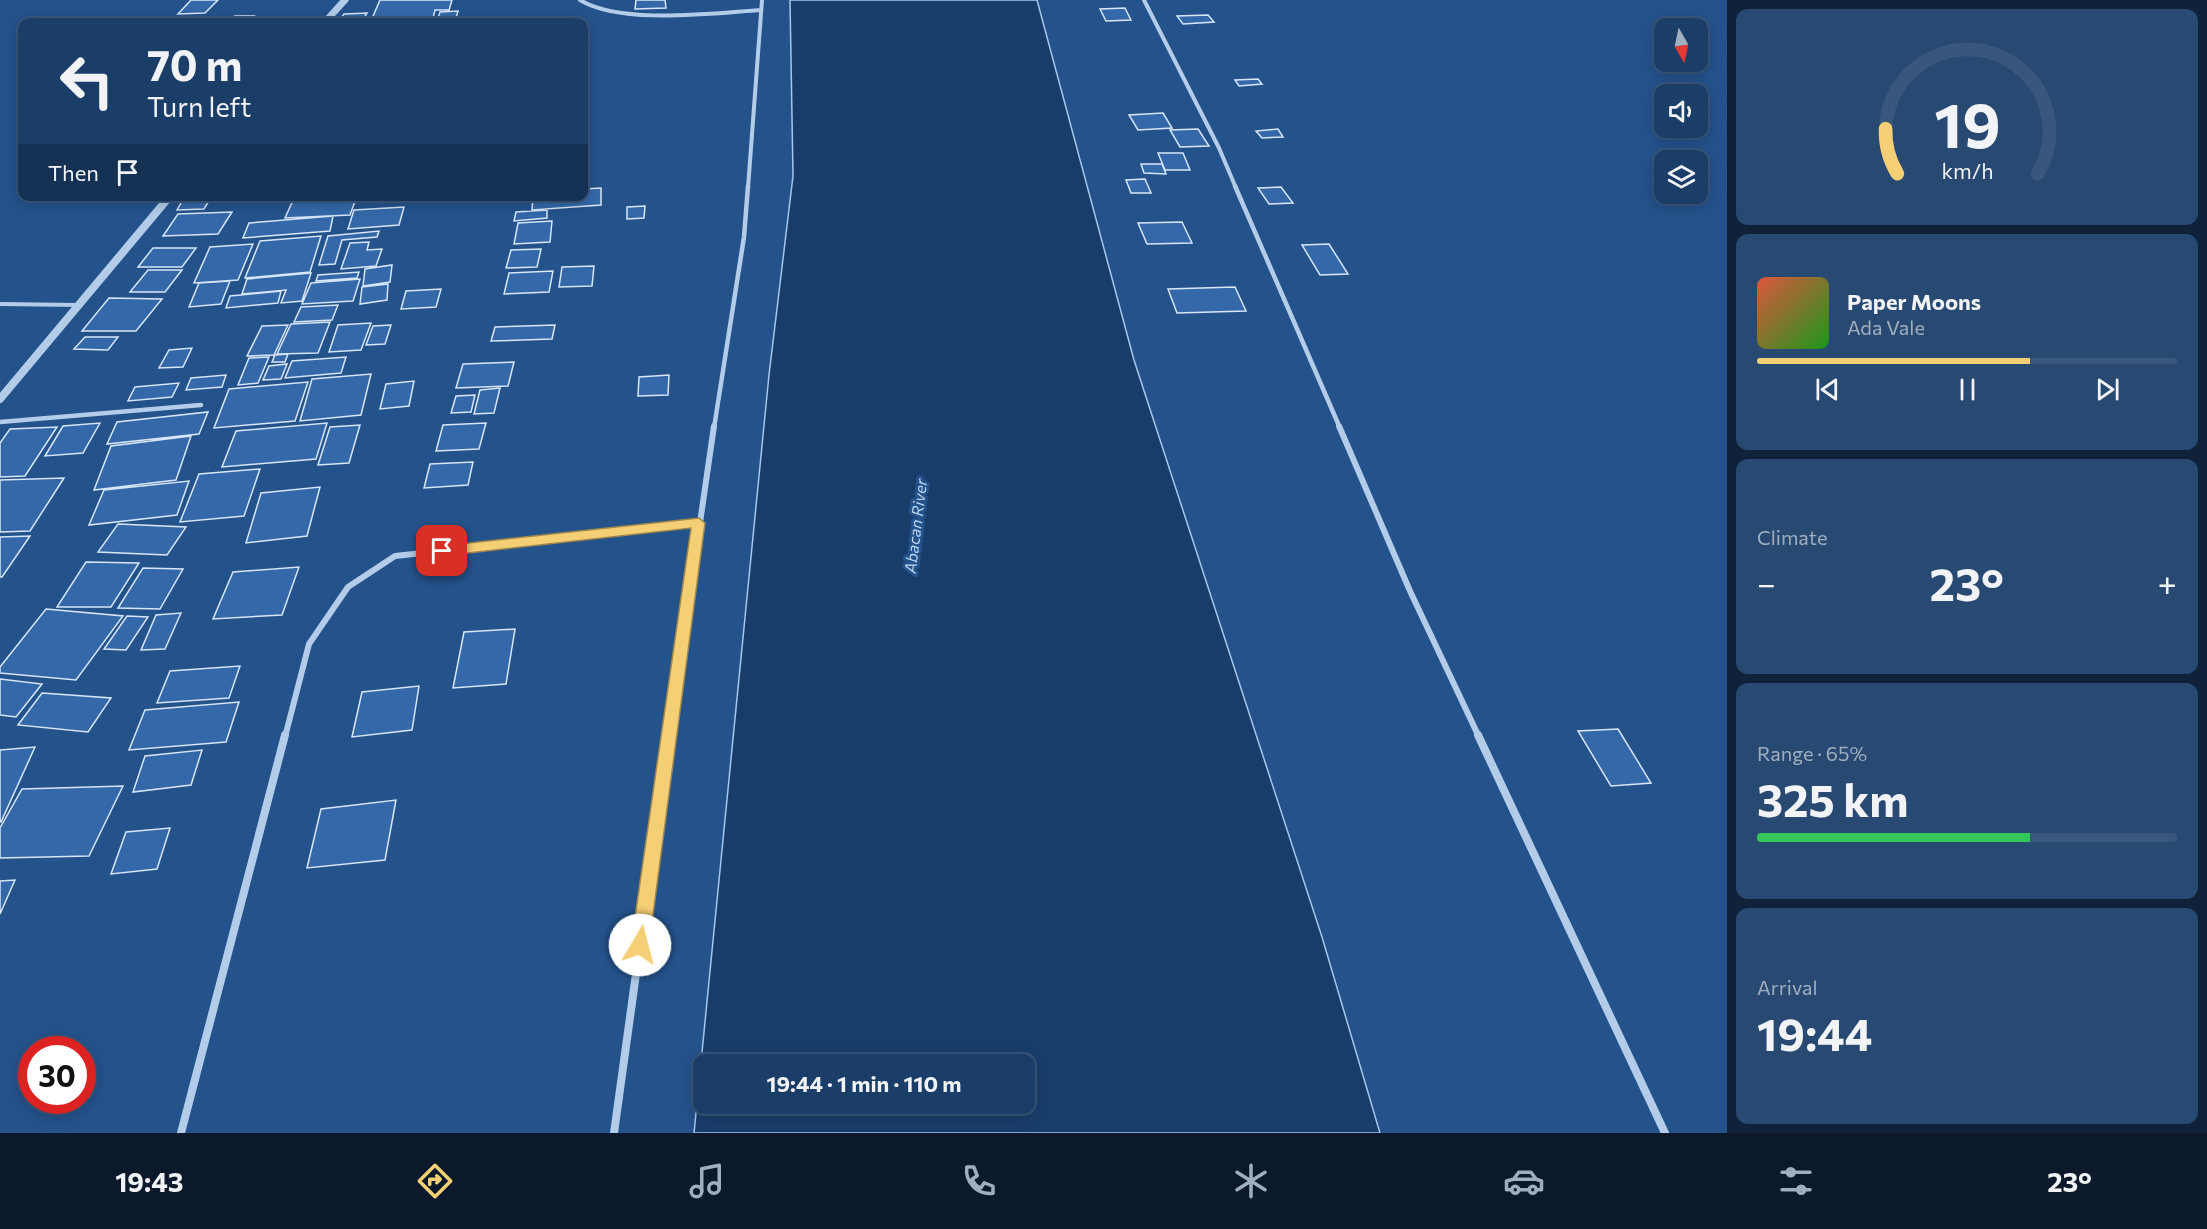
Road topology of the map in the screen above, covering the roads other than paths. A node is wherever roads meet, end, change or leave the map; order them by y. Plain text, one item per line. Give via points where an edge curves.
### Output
1 (345, 0) edge
2 (580, 0) edge
3 (762, 0) edge
4 (1144, 0) edge
5 (761, 10) junction
6 (329, 18) edge
7 (166, 201) edge
8 (0, 304) edge
9 (78, 305) junction
10 (0, 399) edge
11 (201, 405) dead end
12 (0, 422) edge
13 (699, 523) junction
14 (181, 1133) edge
15 (614, 1133) edge
16 (1665, 1133) edge

1 - 6 street
2 - 5 street via 584,6 615,12
3 - 5 street
4 - 16 street via 1219,148 1410,591
5 - 13 street via 744,237
7 - 9 street
8 - 9 lane
9 - 10 street
11 - 12 street
13 - 14 street via 395,556 348,587 309,644
13 - 15 street

